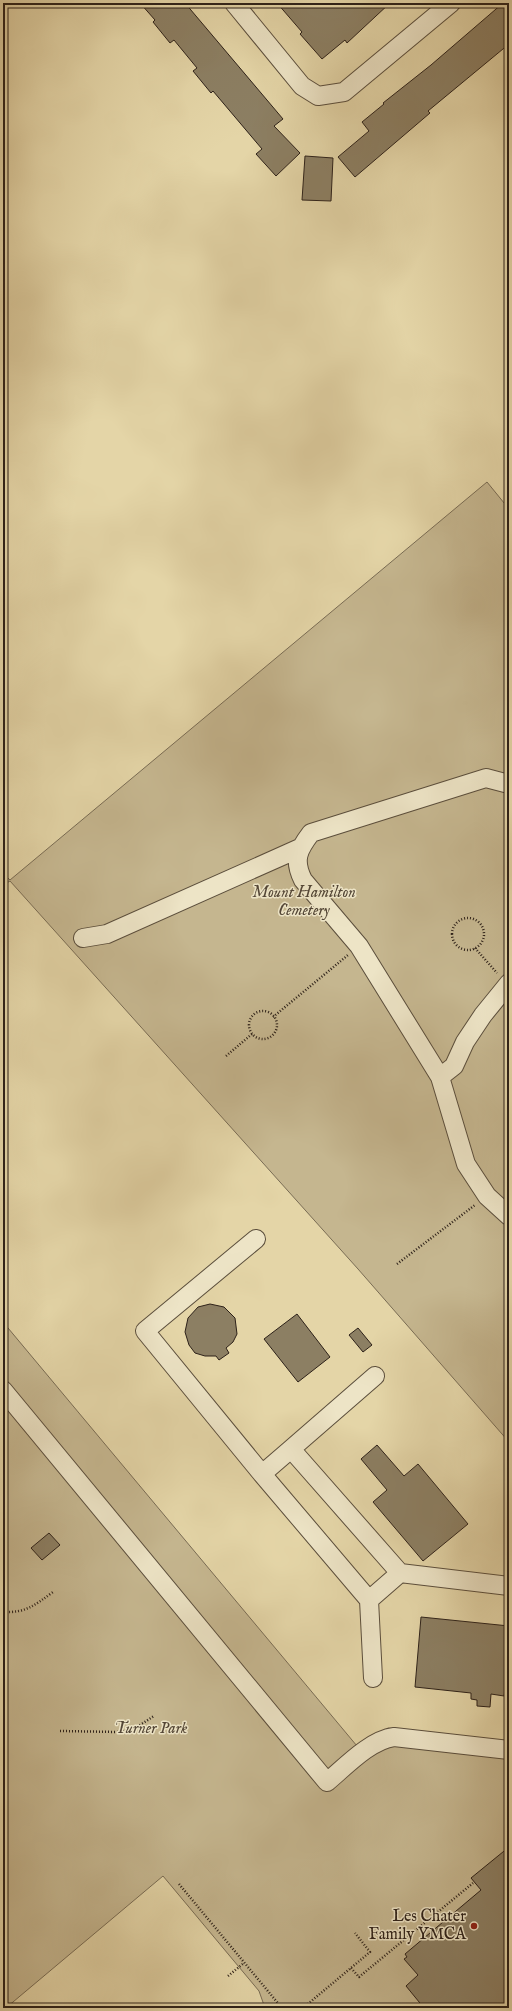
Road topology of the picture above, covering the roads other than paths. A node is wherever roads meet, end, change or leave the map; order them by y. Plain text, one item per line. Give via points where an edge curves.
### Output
1 (234, 3) edge
2 (451, 3) edge
3 (509, 784) edge
4 (300, 848) junction
5 (83, 938) dead end
6 (508, 984) edge
7 (440, 1077) junction
8 (509, 1216) edge
9 (256, 1239) dead end
10 (375, 1376) dead end
11 (3, 1390) edge
12 (291, 1449) junction
13 (262, 1474) junction
14 (400, 1573) junction
15 (509, 1586) edge
16 (369, 1600) junction
17 (373, 1678) dead end
18 (509, 1750) edge

1 - 2 street via 302,86 318,96 344,92
3 - 4 street via 486,778 311,833
4 - 5 street via 107,934
4 - 7 street via 297,867 303,880 359,946
6 - 7 street via 465,1042 454,1066
7 - 8 street via 466,1164 487,1196
9 - 13 street via 145,1331
10 - 12 street
11 - 18 street via 327,1782 374,1744 386,1738
12 - 13 street
12 - 14 street
13 - 16 street
14 - 15 street
14 - 16 street
16 - 17 street

